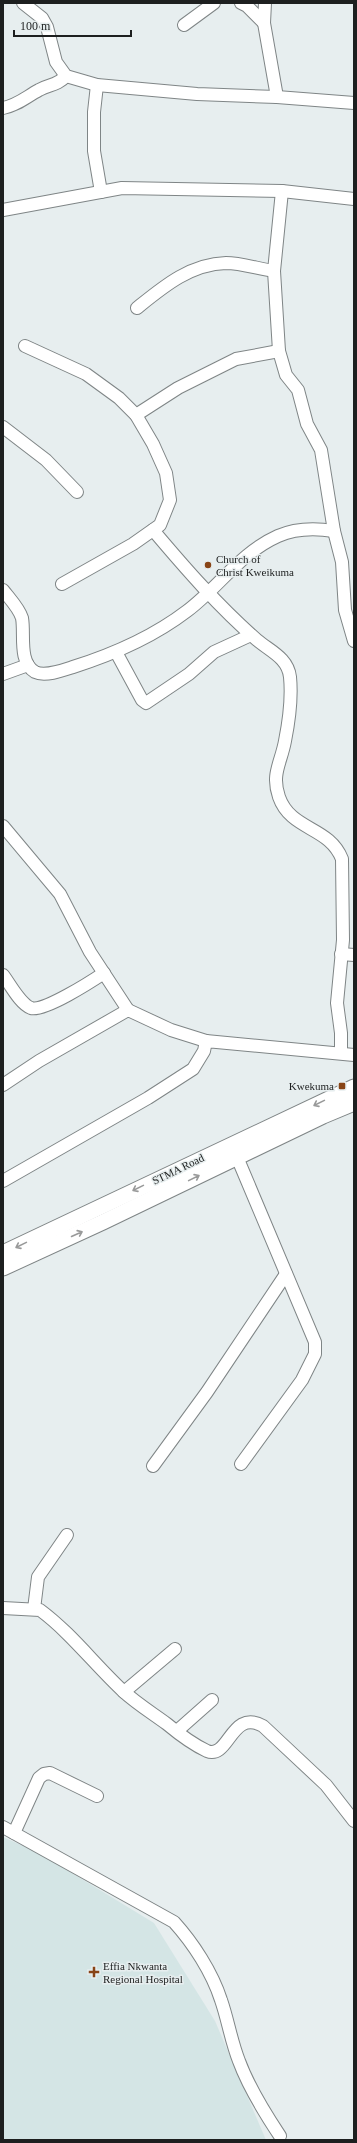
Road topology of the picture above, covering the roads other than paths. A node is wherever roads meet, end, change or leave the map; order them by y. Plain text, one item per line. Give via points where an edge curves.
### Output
1 (23, 3) edge
2 (214, 3) edge
3 (241, 3) edge
4 (265, 3) edge
5 (264, 23) junction
6 (184, 25) dead end
7 (66, 76) junction
8 (97, 86) junction
9 (278, 97) junction
10 (354, 103) edge
11 (3, 108) edge
12 (282, 191) junction
13 (101, 192) junction
14 (354, 199) edge
15 (3, 210) edge
16 (274, 271) junction
17 (137, 308) dead end
18 (25, 346) dead end
19 (279, 351) junction
20 (136, 415) junction
21 (3, 427) edge
22 (77, 492) dead end
23 (153, 530) junction
24 (334, 531) junction
25 (62, 584) dead end
26 (3, 590) edge
27 (208, 592) junction
28 (251, 635) junction
29 (354, 641) edge
30 (116, 652) junction
31 (28, 665) junction
32 (3, 674) edge
33 (3, 826) edge
34 (341, 954) junction
35 (354, 955) edge
36 (104, 973) junction
37 (3, 975) edge
38 (128, 1010) junction
39 (206, 1041) junction
40 (341, 1053) junction
41 (354, 1055) edge
42 (3, 1085) edge
43 (354, 1086) edge
44 (354, 1103) edge
45 (237, 1157) junction
46 (3, 1181) edge
47 (3, 1254) edge
48 (3, 1268) edge
49 (286, 1274) junction
50 (241, 1464) dead end
51 (153, 1466) dead end
52 (67, 1535) dead end
53 (3, 1608) edge
54 (34, 1609) junction
55 (175, 1649) dead end
56 (124, 1692) junction
57 (212, 1700) dead end
58 (177, 1732) junction
59 (97, 1796) dead end
60 (354, 1821) edge
61 (3, 1827) edge
62 (14, 1833) junction
63 (280, 2136) dead end

1 - 7 street via 42,18 47,26 56,62
2 - 6 street
3 - 5 street via 248,6
4 - 5 street
5 - 9 street
7 - 8 street
7 - 11 street via 59,83 39,90 18,104
8 - 9 street
8 - 13 street via 94,151
9 - 10 street
12 - 13 street via 135,188
12 - 14 street
12 - 16 street
13 - 15 street
16 - 17 street via 227,263 201,266 168,284
16 - 19 street
18 - 20 street via 86,374 119,398
19 - 20 street via 236,359 178,388
19 - 24 street via 286,375 298,390 306,424 321,450
20 - 23 street via 166,473 170,500 160,525
21 - 22 street via 46,460
23 - 25 street
23 - 27 street
24 - 27 street via 307,529 276,536 236,563
24 - 29 street via 342,562 345,610
26 - 31 street via 22,617 25,658
27 - 28 street
27 - 30 street via 188,611 159,630
28 - 30 street via 214,652 146,703
28 - 34 street via 279,655 289,675 285,741 275,776 279,797 293,818 324,835 339,851 342,859
30 - 31 street via 72,668 46,674 36,672
31 - 32 street
33 - 36 street via 60,894 90,952
34 - 35 street
34 - 40 street via 337,1003 342,1033
36 - 37 street via 62,997 35,1008 24,1003
36 - 38 street
38 - 39 street via 171,1030
38 - 42 street via 39,1061
39 - 40 street
39 - 46 street via 204,1051 194,1069
40 - 41 street
43 -> 47 main road, STMA Road
44 - 45 main road, STMA Road
48 -> 45 main road, STMA Road
45 - 49 street
49 - 50 street via 315,1342 315,1354 302,1380
49 - 51 street via 207,1392
52 - 54 street via 38,1577
53 - 54 street
54 - 56 street via 47,1615
55 - 56 street
56 - 58 street
57 - 58 street
58 - 60 street via 203,1749 215,1752 239,1726 250,1721 263,1726 326,1785
59 - 62 street via 50,1773 44,1774 39,1778
61 - 62 street
62 - 63 street via 159,1912 184,1933 208,1972 221,2000 227,2026 247,2081

